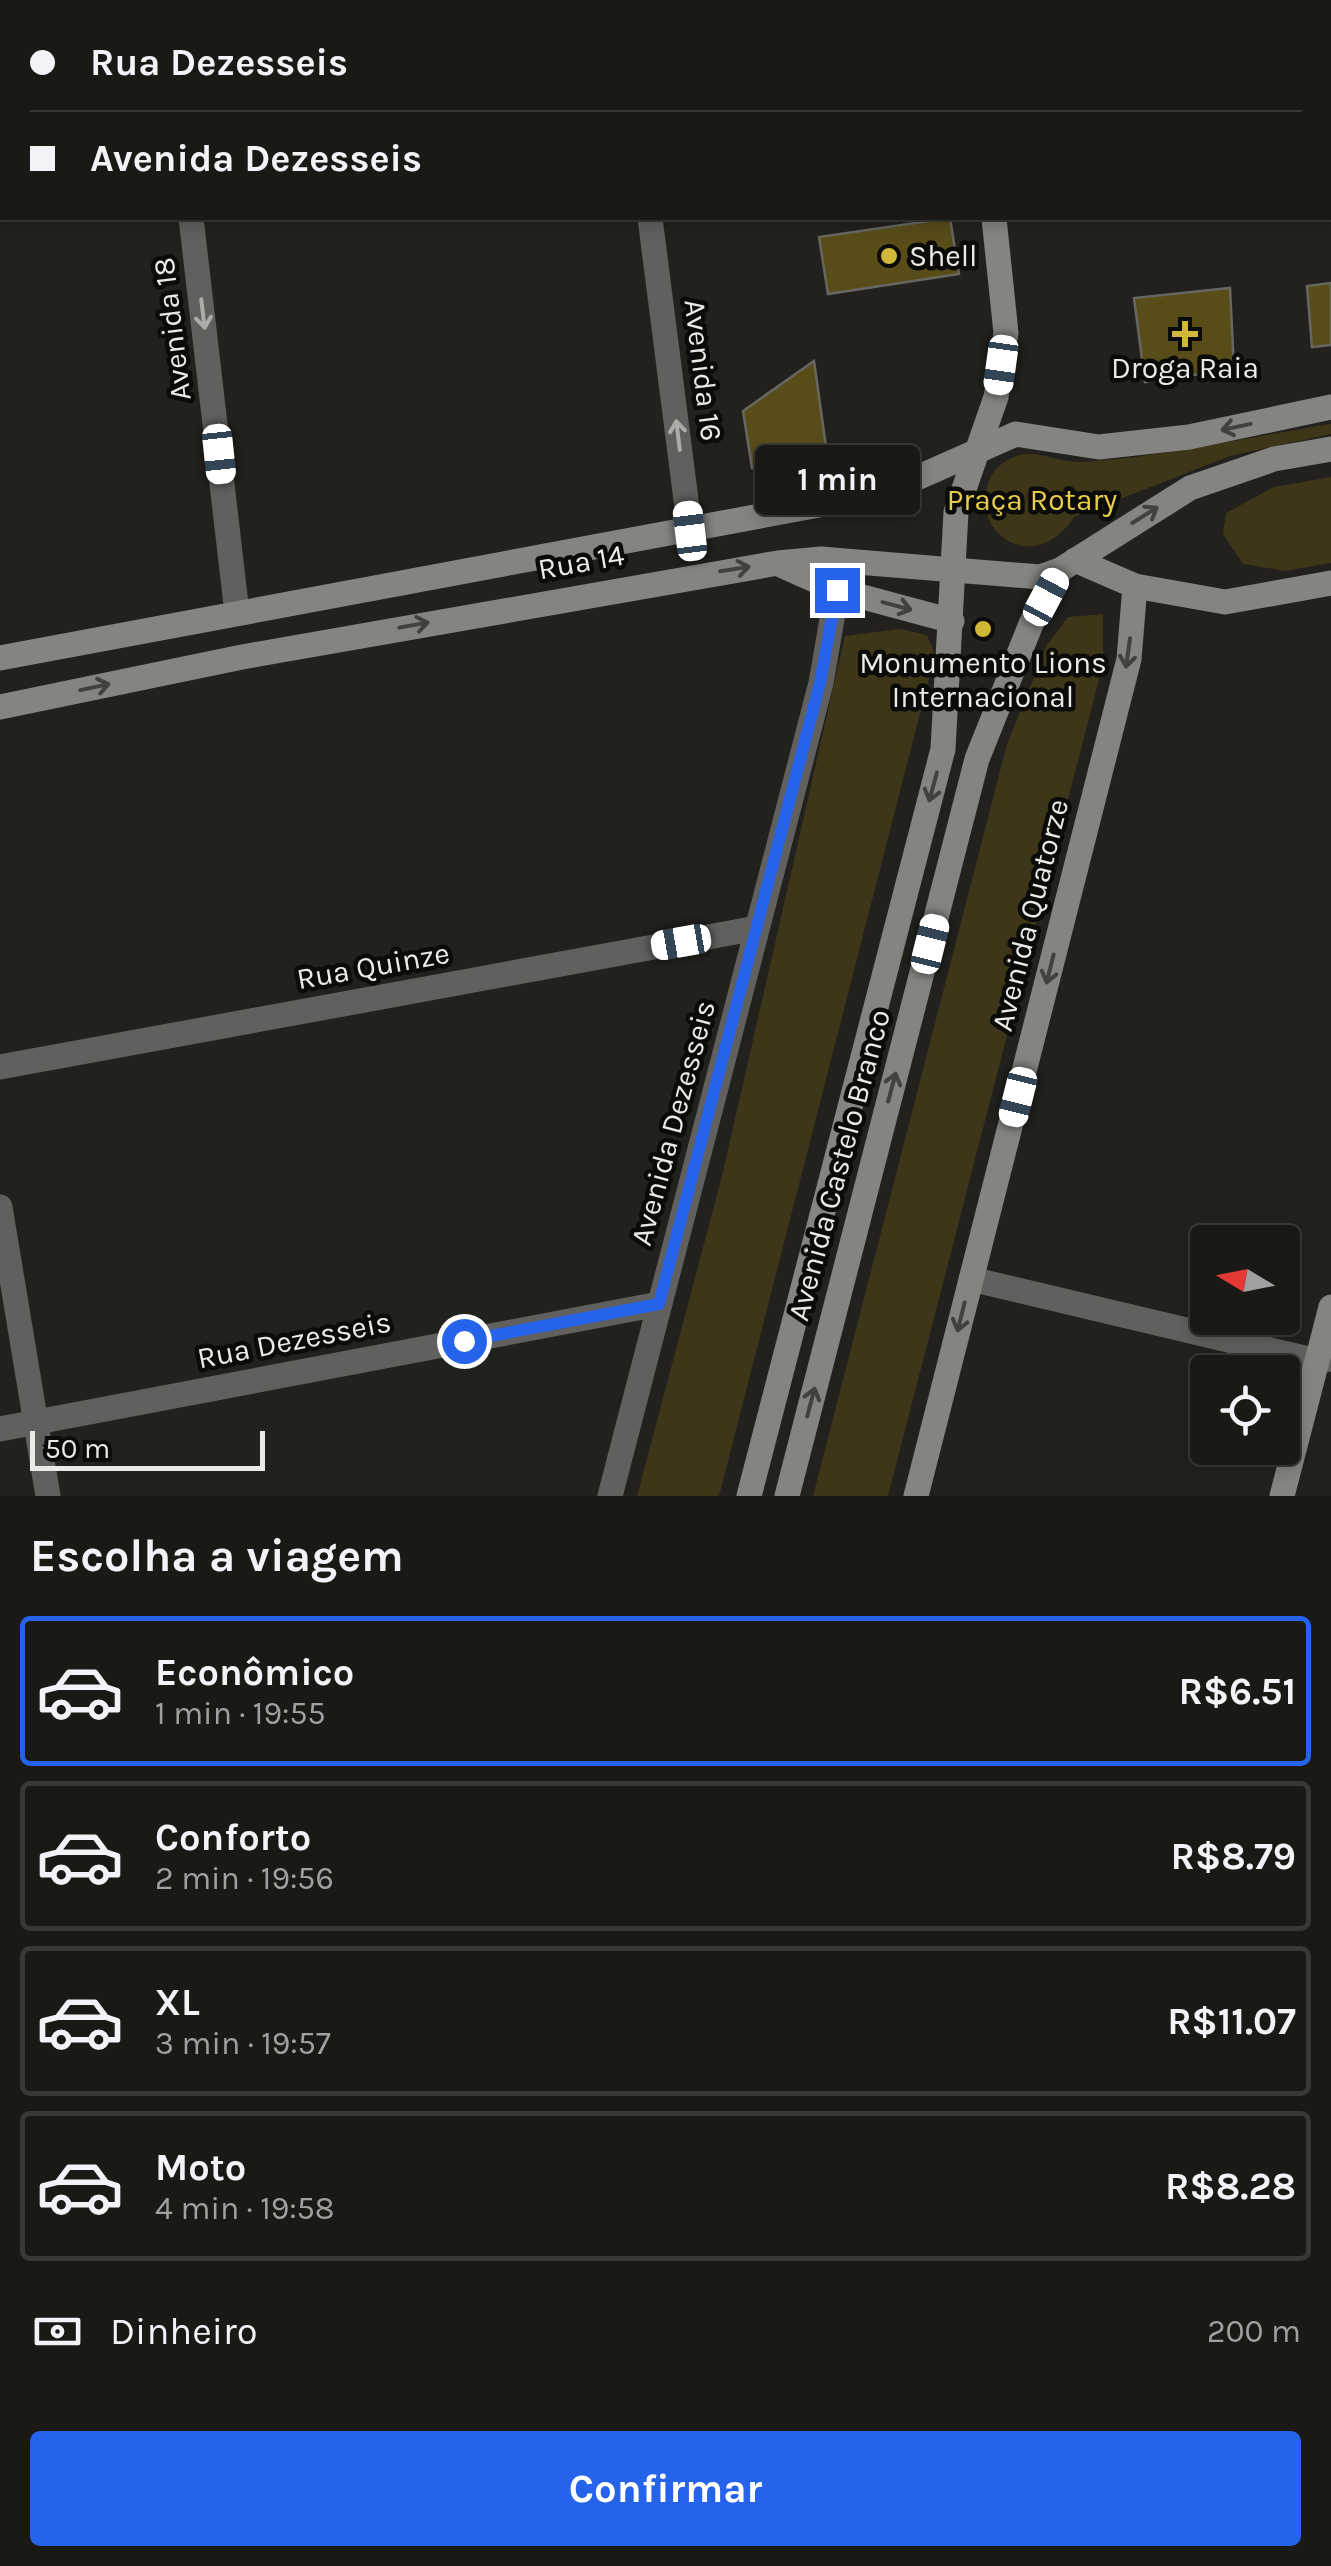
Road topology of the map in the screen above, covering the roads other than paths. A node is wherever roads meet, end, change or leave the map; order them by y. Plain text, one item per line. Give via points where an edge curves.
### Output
1 (191, 220) edge
2 (650, 220) edge
3 (994, 220) edge
4 (1331, 408) edge
5 (1331, 449) edge
6 (978, 453) junction
7 (690, 531) junction
8 (778, 563) junction
9 (1068, 566) junction
10 (955, 574) junction
11 (1331, 583) edge
12 (1135, 586) junction
13 (837, 590) junction
14 (238, 613) junction
15 (952, 622) junction
16 (0, 658) edge
17 (0, 707) edge
18 (943, 750) junction
19 (978, 759) junction
20 (757, 928) junction
21 (0, 1067) edge
22 (0, 1206) edge
23 (971, 1279) junction
24 (659, 1304) junction
25 (1331, 1308) edge
26 (1324, 1360) edge
27 (35, 1422) junction
28 (0, 1429) edge
29 (48, 1496) edge
30 (610, 1496) edge
31 (749, 1496) edge
32 (786, 1496) edge
33 (916, 1496) edge
34 (1282, 1496) edge

1 -> 14 street, Avenida 18
7 -> 2 street, Avenida 16
3 - 6 main road, Avenida Castelo Branco via 1006,332
4 -> 6 main road, Rua 14 via 1100,447 1016,434
9 -> 5 main road, Rua 14 via 1190,488 1274,459
6 - 7 main road, Rua 14 via 883,493
6 - 10 main road, Avenida Castelo Branco via 956,512
7 - 14 main road, Rua 14
8 - 10 main road, Rua 14 via 822,559
8 - 13 main road
17 -> 8 main road, Rua 14 via 242,656
9 - 10 main road, Rua 14 via 1040,577
9 - 12 main road
9 - 19 main road, Avenida Castelo Branco via 1031,624
10 - 15 main road, Avenida Castelo Branco
11 - 12 main road via 1225,602
12 -> 23 main road, Avenida Quatorze via 1129,659
13 -> 15 main road
13 - 20 street, Avenida Dezesseis
14 - 16 main road, Rua 14
15 - 18 main road, Avenida Castelo Branco
18 - 19 main road
18 -> 31 main road, Avenida Castelo Branco
32 -> 19 main road, Avenida Castelo Branco
20 - 21 street, Rua Quinze
20 - 24 street, Avenida Dezesseis
22 - 27 street
23 - 26 street
23 -> 33 main road, Avenida Quatorze
24 - 27 street, Rua Dezesseis
24 - 30 street, Avenida Dezesseis
25 - 26 main road
26 - 34 main road
27 - 28 street, Rua Dezesseis
27 - 29 street

